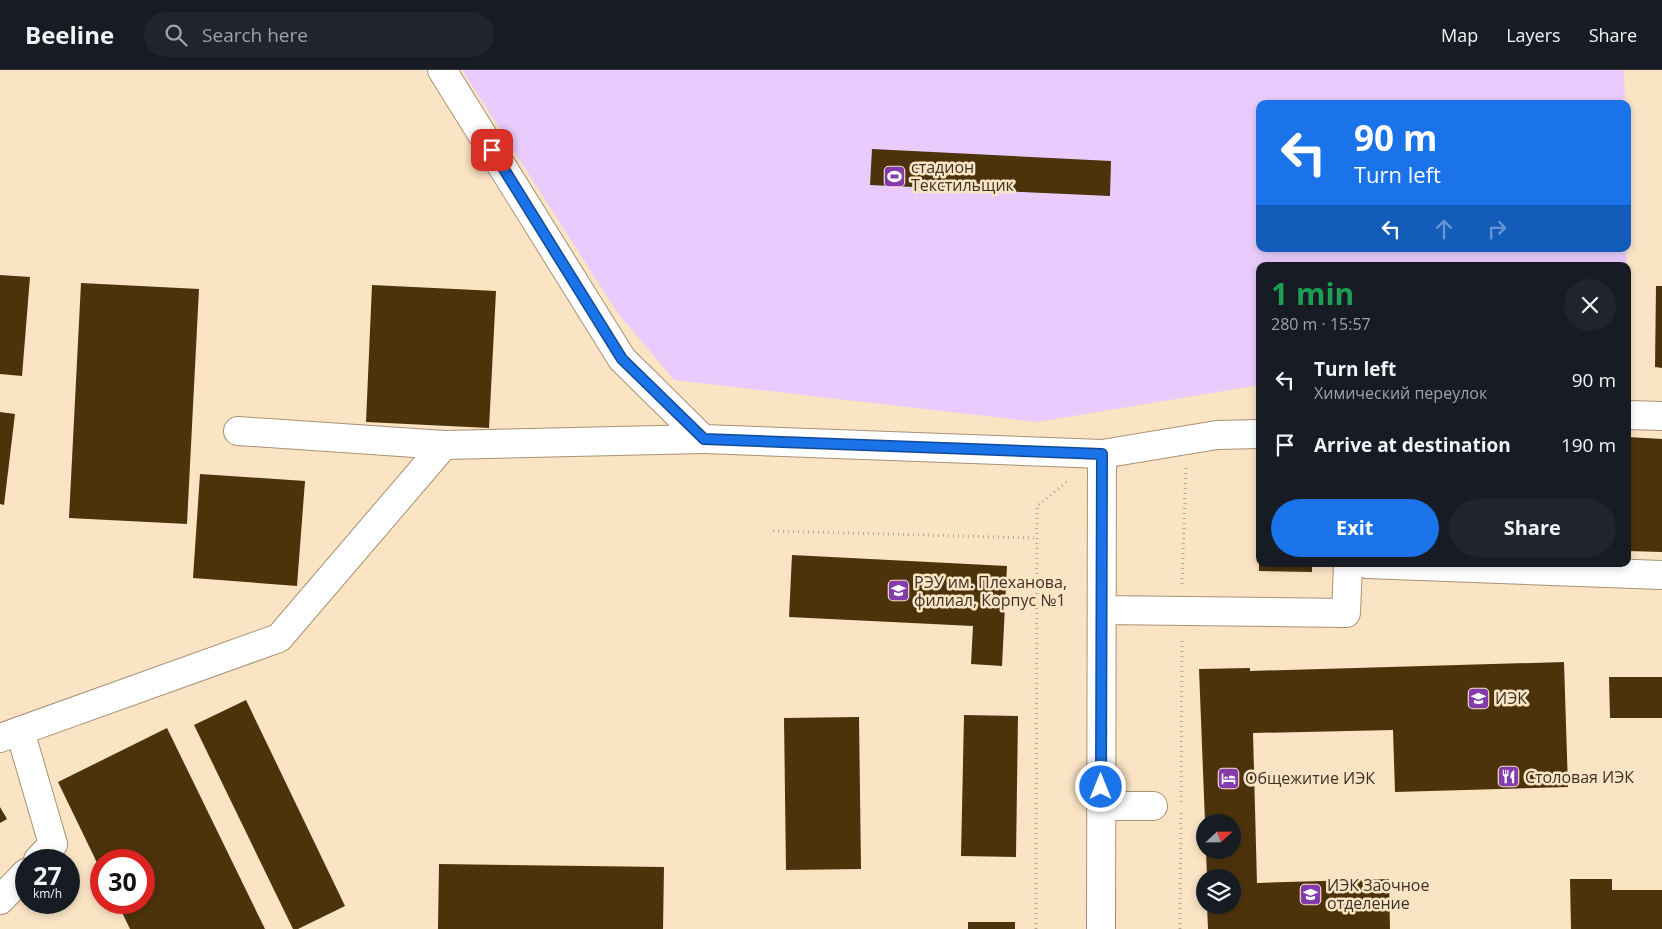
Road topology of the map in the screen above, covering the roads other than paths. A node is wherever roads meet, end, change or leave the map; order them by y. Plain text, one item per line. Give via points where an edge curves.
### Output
1 (442, 70) edge
2 (1631, 414) edge
3 (1662, 416) edge
4 (238, 431) dead end
5 (1256, 434) edge
6 (704, 439) junction
7 (444, 445) junction
8 (1102, 454) junction
9 (1348, 567) edge
10 (1447, 567) edge
11 (1661, 575) dead end
12 (1102, 610) junction
13 (10, 735) edge
14 (1101, 806) junction
15 (1153, 806) dead end
16 (48, 849) edge
17 (15, 884) edge
18 (0, 900) edge
19 (1101, 929) edge

1 - 6 street via 622,359
2 - 3 street
4 - 7 street
5 - 8 street via 1217,435
6 - 7 street
6 - 8 street
7 - 13 street via 279,638
8 - 12 street
9 - 12 street via 1346,613
10 - 11 street
12 - 14 street
13 - 16 street via 53,844
14 - 15 street
14 - 19 street
17 - 18 street

